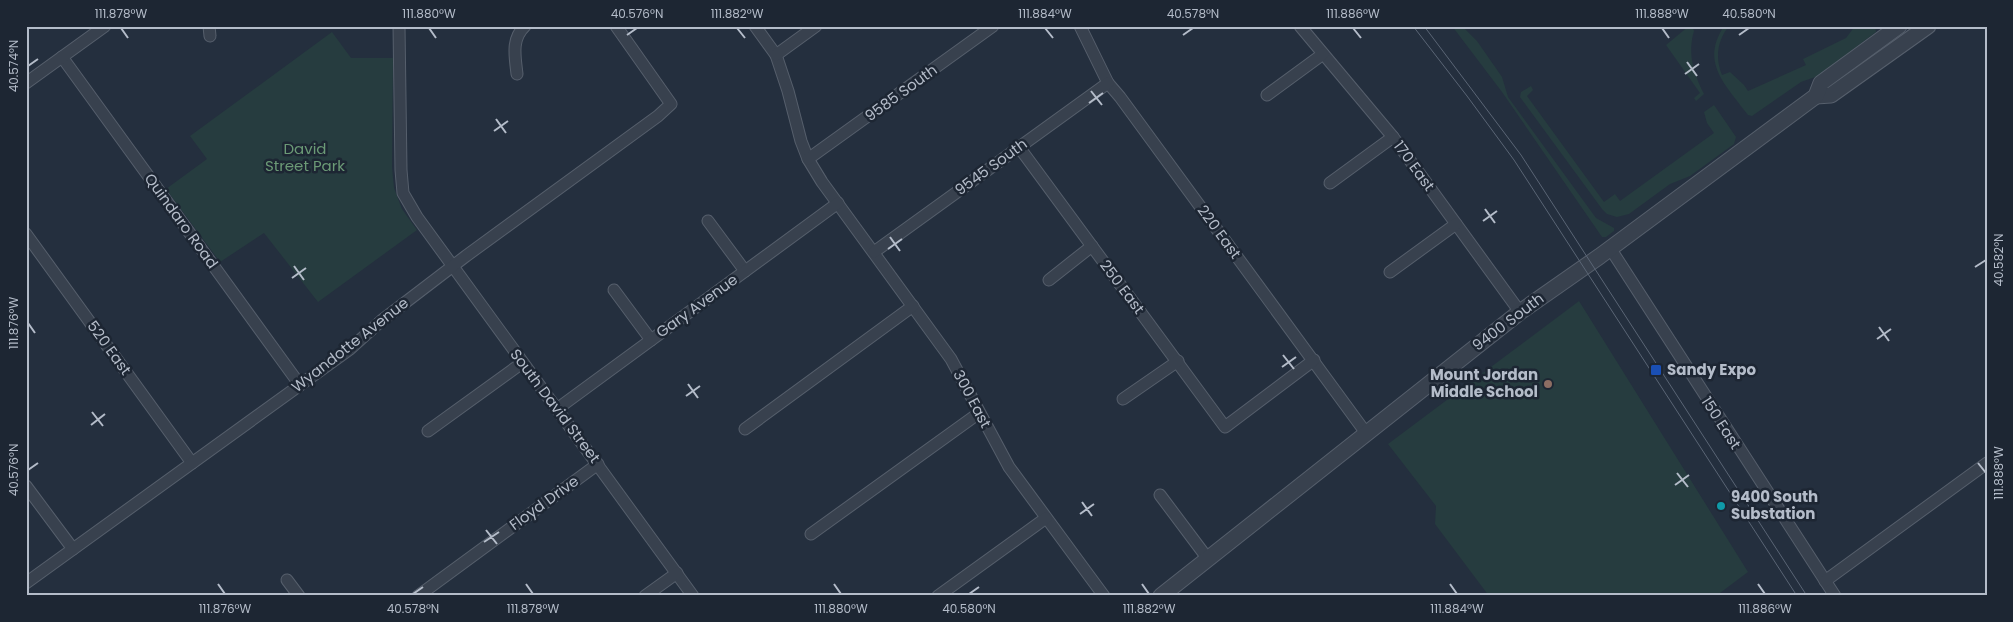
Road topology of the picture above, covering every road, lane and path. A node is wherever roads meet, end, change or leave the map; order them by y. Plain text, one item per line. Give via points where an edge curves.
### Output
1 (105, 26) edge
2 (399, 26) edge
3 (525, 26) edge
4 (616, 26) edge
5 (755, 26) edge
6 (816, 26) edge
7 (993, 26) edge
8 (1080, 26) edge
9 (1300, 26) edge
10 (1899, 26) edge
11 (1928, 26) edge
12 (1324, 54) junction
13 (776, 55) junction
14 (62, 57) junction
15 (516, 74) dead end
16 (1108, 82) junction
17 (26, 83) edge
18 (1267, 95) dead end
19 (1816, 96) junction
20 (1393, 137) junction
21 (1020, 147) junction
22 (808, 159) junction
23 (1330, 183) dead end
24 (838, 203) junction
25 (708, 221) dead end
26 (1456, 224) junction
27 (26, 234) edge
28 (1092, 246) junction
29 (1610, 248) junction
30 (874, 252) junction
31 (453, 266) junction
32 (745, 271) junction
33 (1390, 272) dead end
34 (1049, 280) dead end
35 (614, 290) dead end
36 (913, 306) junction
37 (1520, 312) junction
38 (651, 340) junction
39 (1314, 360) junction
40 (1178, 361) junction
41 (522, 363) junction
42 (300, 385) junction
43 (1123, 399) dead end
44 (557, 409) junction
45 (979, 413) junction
46 (745, 429) dead end
47 (428, 431) dead end
48 (1366, 433) junction
49 (192, 463) junction
50 (1987, 463) edge
51 (598, 464) junction
52 (26, 486) edge
53 (1160, 495) dead end
54 (1046, 518) junction
55 (811, 534) dead end
56 (73, 549) junction
57 (1208, 559) junction
58 (677, 573) junction
59 (287, 580) dead end
60 (1826, 581) junction
61 (26, 583) edge
62 (299, 596) edge
63 (418, 596) edge
64 (646, 596) edge
65 (694, 596) edge
66 (938, 596) edge
67 (1104, 596) edge
68 (1161, 596) edge
69 (1835, 596) edge

1 - 14 street
2 - 31 street, South David Street via 403,193
3 - 15 street via 515,41
4 - 31 street, Wyandotte Avenue via 671,104
5 - 13 street, 300 East
6 - 13 street
7 - 22 street, 9585 South
8 - 16 street, 220 East
9 - 12 street, 170 East
10 - 19 street, 9400 South via 1822,83
11 - 19 street, 9400 South via 1831,95
12 - 18 street
12 - 20 street, 170 East
13 - 22 street, 300 East
14 - 17 street
14 - 42 street, Quindaro Road
16 - 21 street, 9545 South
16 - 39 street, 220 East
19 - 29 street, 9400 South
20 - 23 street
20 - 26 street, 170 East
21 - 28 street, 250 East
21 - 30 street, 9545 South
22 - 24 street, 300 East
24 - 30 street, 300 East
24 - 32 street, Gary Avenue
25 - 32 street
26 - 33 street
26 - 37 street, 170 East
27 - 49 street, 520 East
28 - 34 street
28 - 40 street, 250 East
29 - 37 street, 9400 South
29 - 60 street, 150 East
30 - 36 street, 300 East
31 - 41 street, South David Street
31 - 42 street, Wyandotte Avenue
32 - 38 street, Gary Avenue
35 - 38 street
36 - 45 street, 300 East via 951,360
36 - 46 street
37 - 48 street, 9400 South
38 - 44 street, Gary Avenue
39 - 40 street, 250 East via 1225,427
39 - 48 street, 220 East
40 - 43 street
41 - 44 street, South David Street
41 - 47 street
42 - 49 street, Wyandotte Avenue
44 - 51 street, South David Street
45 - 54 street, 300 East via 1009,467
45 - 55 street
48 - 57 street, 9400 South
49 - 56 street, Wyandotte Avenue
50 - 60 street
51 - 58 street, South David Street
51 - 63 street, Floyd Drive
52 - 56 street
53 - 57 street
54 - 66 street
54 - 67 street, 300 East
56 - 61 street, Wyandotte Avenue
57 - 68 street, 9400 South
58 - 64 street
58 - 65 street, South David Street
59 - 62 street
60 - 69 street, 150 East

